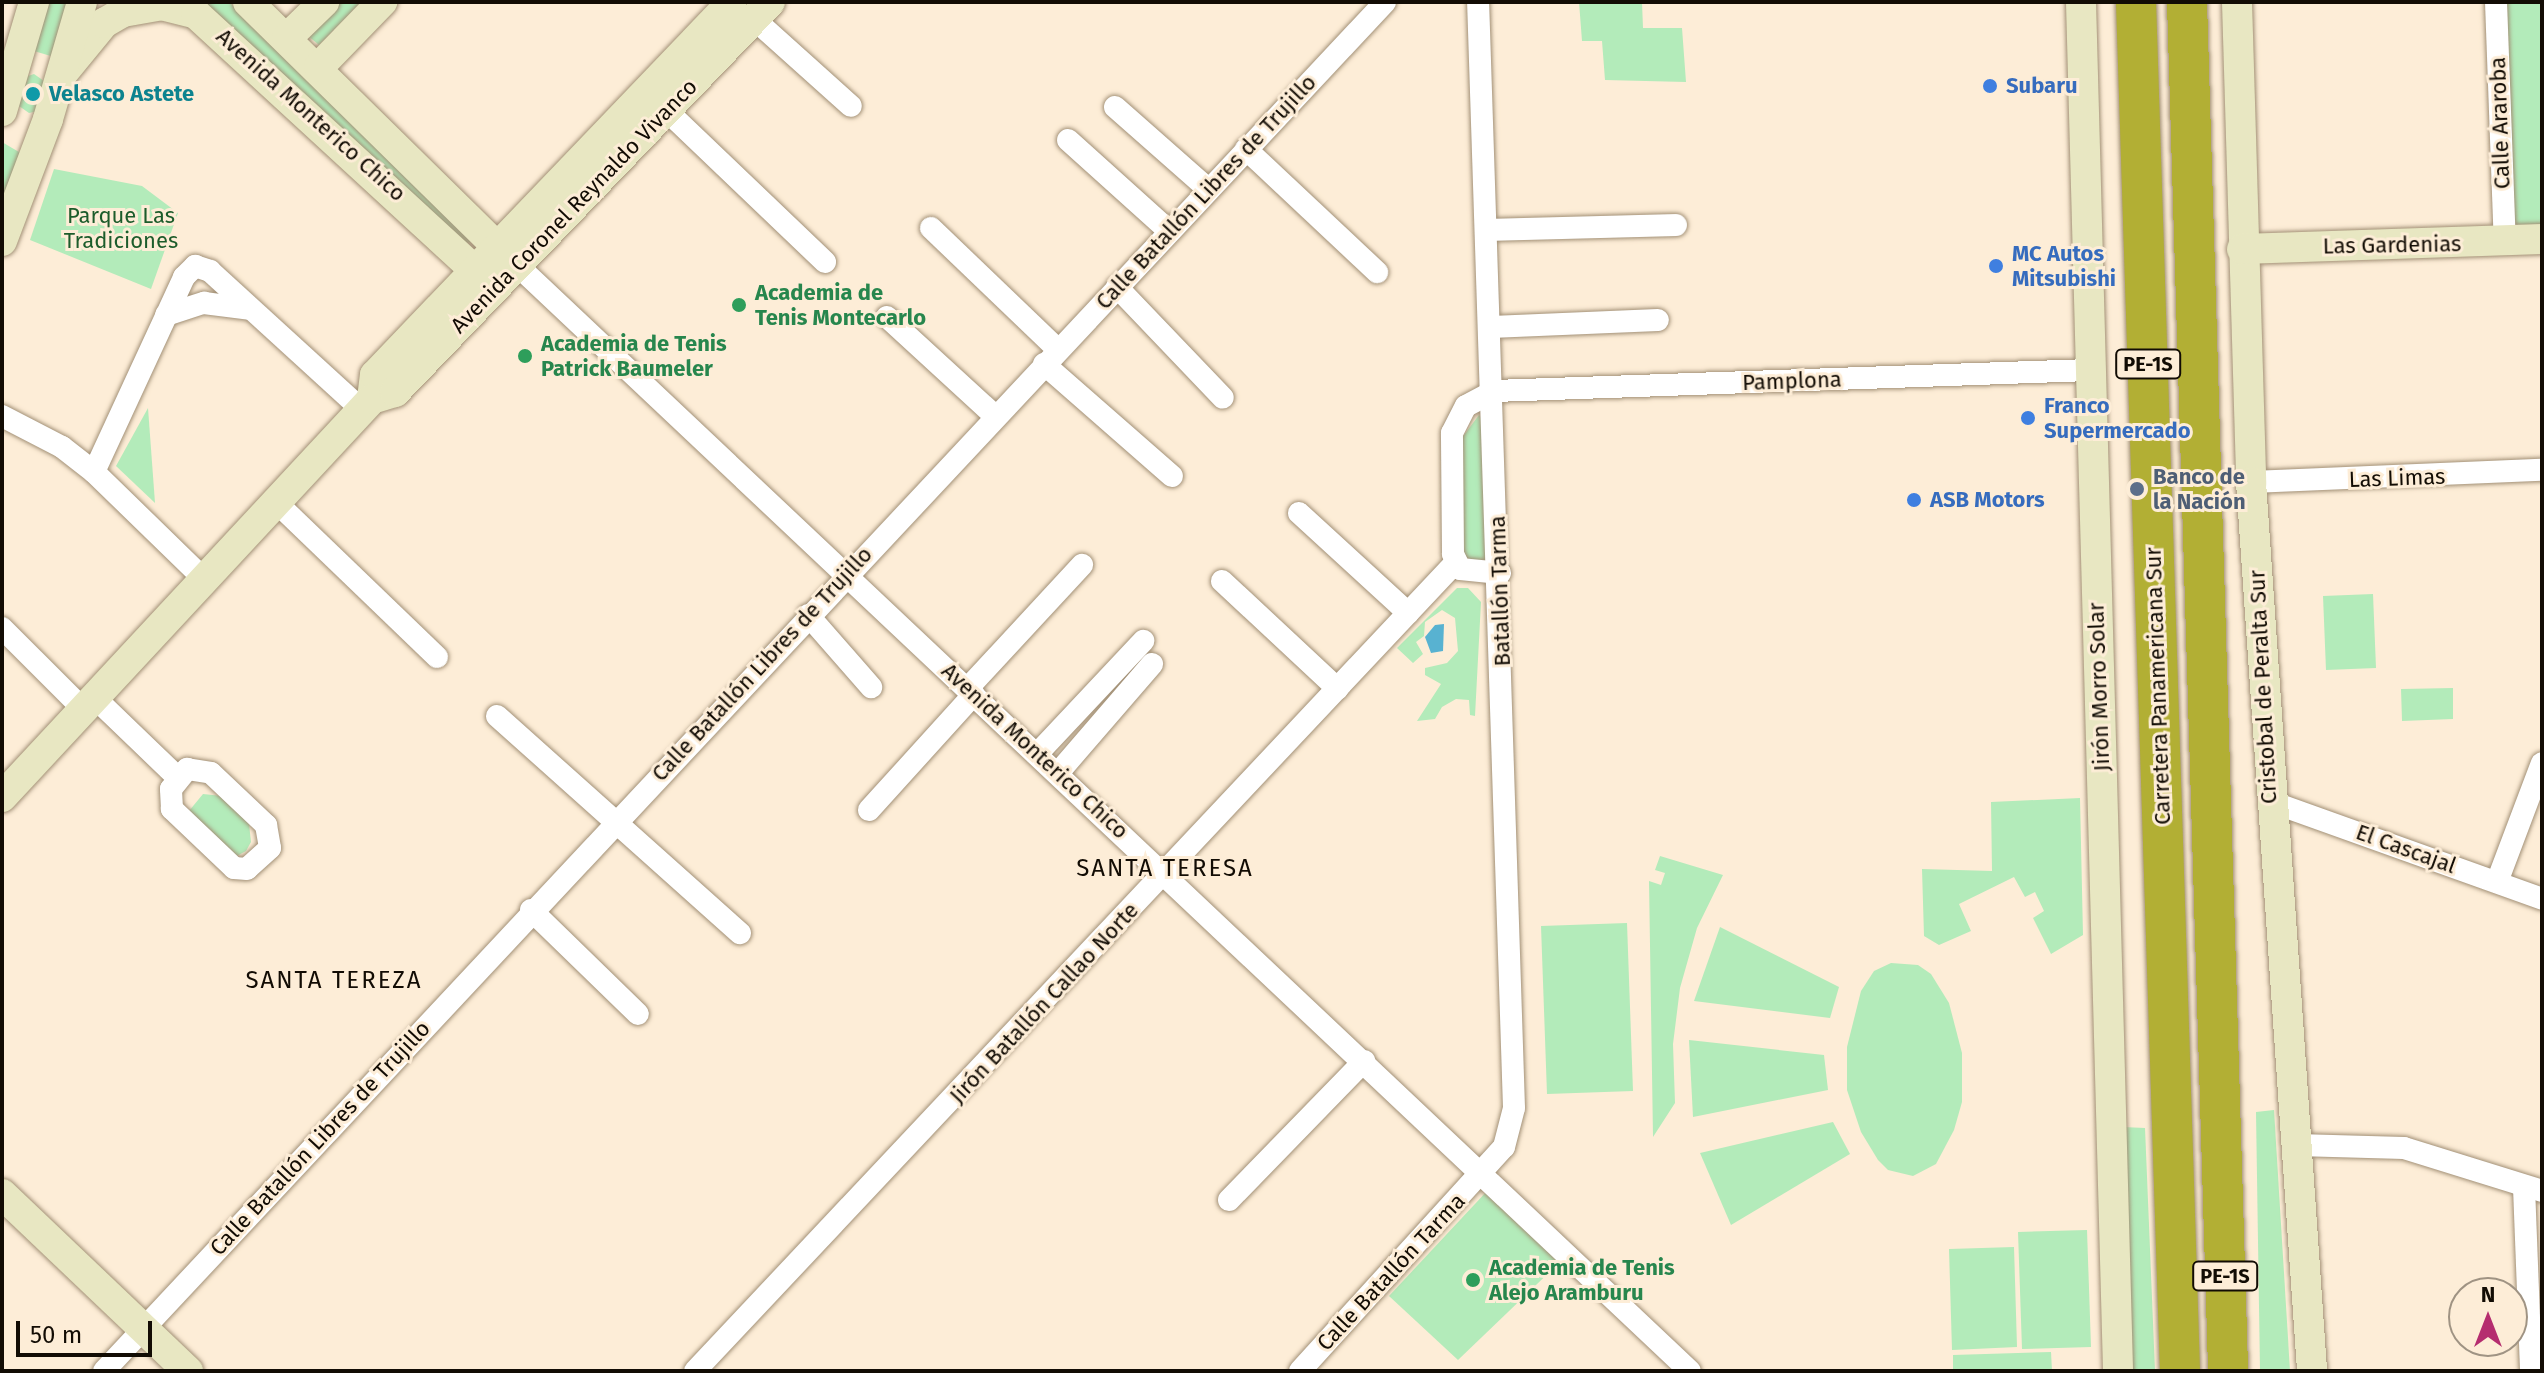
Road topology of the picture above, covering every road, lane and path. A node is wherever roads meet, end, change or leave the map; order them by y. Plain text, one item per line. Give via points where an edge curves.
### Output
1 (34, 2) edge
2 (82, 2) edge
3 (248, 2) edge
4 (324, 2) edge
5 (382, 2) edge
6 (1385, 2) edge
7 (1478, 2) edge
8 (2081, 2) edge
9 (2136, 2) edge
10 (2187, 2) edge
11 (2237, 2) edge
12 (2496, 2) edge
13 (752, 8) edge
14 (287, 38) junction
15 (10, 55) edge
16 (319, 67) junction
17 (63, 73) junction
18 (851, 106) dead end
19 (1115, 107) dead end
20 (666, 110) junction
21 (2, 112) edge
22 (48, 119) junction
23 (1068, 140) dead end
24 (1246, 149) junction
25 (1208, 189) junction
26 (1676, 225) dead end
27 (931, 228) dead end
28 (1487, 230) junction
29 (1169, 231) junction
30 (2542, 239) edge
31 (2, 241) edge
32 (2505, 243) junction
33 (2242, 249) junction
34 (507, 256) junction
35 (825, 262) dead end
36 (475, 271) junction
37 (1377, 272) dead end
38 (1117, 287) junction
39 (252, 309) junction
40 (166, 315) junction
41 (887, 317) dead end
42 (1658, 320) dead end
43 (1491, 327) junction
44 (1051, 357) junction
45 (2090, 370) junction
46 (1494, 391) junction
47 (1223, 398) dead end
48 (367, 404) junction
49 (2, 416) edge
50 (995, 416) junction
51 (2542, 470) edge
52 (94, 472) junction
53 (1172, 476) dead end
54 (2251, 482) junction
55 (277, 503) junction
56 (1299, 513) dead end
57 (1456, 562) junction
58 (1082, 565) dead end
59 (1500, 573) junction
60 (846, 575) junction
61 (205, 580) junction
62 (1222, 581) dead end
63 (1408, 613) junction
64 (808, 615) junction
65 (2, 628) edge
66 (1143, 641) dead end
67 (437, 657) dead end
68 (1152, 664) dead end
69 (871, 687) dead end
70 (1338, 689) junction
71 (971, 691) junction
72 (89, 704) junction
73 (497, 716) dead end
74 (1038, 753) junction
75 (2542, 763) edge
76 (1058, 773) junction
77 (177, 777) junction
78 (2, 797) edge
79 (2269, 801) junction
80 (869, 810) dead end
81 (615, 819) junction
82 (1166, 874) junction
83 (2497, 882) junction
84 (2542, 899) edge
85 (531, 910) junction
86 (740, 933) dead end
87 (638, 1014) dead end
88 (1364, 1061) junction
89 (2297, 1145) junction
90 (1483, 1172) junction
91 (2533, 1189) edge
92 (2, 1194) edge
93 (1229, 1200) dead end
94 (144, 1329) junction
95 (104, 1371) edge
96 (188, 1371) edge
97 (695, 1371) edge
98 (1300, 1371) edge
99 (1690, 1371) edge
100 (2118, 1371) edge
101 (2180, 1371) edge
102 (2228, 1371) edge
103 (2312, 1371) edge
104 (2531, 1371) edge

1 - 15 street
2 - 17 street
3 - 14 street, Avenida Monterico Chico
4 - 14 street
5 - 16 street
6 - 24 street, Calle Batallón Libres de Trujillo
7 - 28 street, Batallón Tarma
8 - 45 street, Jirón Morro Solar
9 - 101 highway, Carretera Panamericana Sur / PE-1S
10 - 102 highway, PE-1S
11 - 33 street, Cristobal de Peralta Sur
12 - 32 street, Calle Araroba
13 - 18 street
13 - 20 street, Avenida Coronel Reynaldo Vivanco
13 - 34 street, Avenida Coronel Reynaldo Vivanco
14 - 16 street, Avenida Monterico Chico
15 - 17 street
15 - 21 street
16 - 34 street, Avenida Monterico Chico
17 - 22 street
17 - 36 street, Avenida Monterico Chico via 104,23 123,12 161,5 196,14
19 - 25 street
20 - 34 street, Avenida Coronel Reynaldo Vivanco
20 - 35 street
21 - 22 street via 33,122
22 - 31 street
23 - 29 street
24 - 25 street, Calle Batallón Libres de Trujillo
24 - 37 street
25 - 29 street, Calle Batallón Libres de Trujillo
26 - 28 street
27 - 44 street
28 - 43 street, Batallón Tarma
29 - 38 street, Calle Batallón Libres de Trujillo
30 - 32 street, Las Gardenias
32 - 33 street, Las Gardenias
33 - 54 street, Cristobal de Peralta Sur
34 - 36 street, Avenida Coronel Reynaldo Vivanco
34 - 48 street, Avenida Coronel Reynaldo Vivanco via 395,392
34 - 60 street, Avenida Monterico Chico
36 - 48 street, Avenida Coronel Reynaldo Vivanco via 375,375
38 - 44 street, Calle Batallón Libres de Trujillo
38 - 47 street
39 - 40 street via 204,303
39 - 40 street via 210,271 195,266
39 - 48 street
40 - 52 street
41 - 50 street
42 - 43 street
43 - 46 street, Batallón Tarma
44 - 50 street, Calle Batallón Libres de Trujillo
44 - 53 street
45 - 46 street, Pamplona
45 - 100 street, Jirón Morro Solar
46 - 57 street via 1466,406 1452,433
46 - 59 street, Batallón Tarma
48 - 55 street, Avenida Coronel Reynaldo Vivanco
49 - 52 street via 62,447
50 - 60 street, Calle Batallón Libres de Trujillo
51 - 54 street, Las Limas
52 - 61 street
54 - 79 street, Cristobal de Peralta Sur
55 - 61 street, Avenida Coronel Reynaldo Vivanco
55 - 67 street
56 - 63 street
57 - 59 street via 1470,572
57 - 63 street, Jirón Batallón Callao Norte
58 - 71 street
59 - 90 street, Batallón Tarma via 1514,1108 1504,1147
60 - 64 street, Calle Batallón Libres de Trujillo
60 - 71 street, Avenida Monterico Chico
61 - 72 street, Avenida Coronel Reynaldo Vivanco
62 - 70 street
63 - 70 street, Jirón Batallón Callao Norte
64 - 69 street
64 - 81 street, Calle Batallón Libres de Trujillo
65 - 72 street
66 - 74 street
68 - 76 street
70 - 82 street, Jirón Batallón Callao Norte
71 - 74 street, Avenida Monterico Chico
71 - 80 street
72 - 77 street
72 - 78 street, Avenida Coronel Reynaldo Vivanco
73 - 81 street
74 - 76 street, Avenida Monterico Chico
75 - 83 street
76 - 82 street, Avenida Monterico Chico
77 - 77 street via 171,789 172,809 234,868 247,869 270,848 266,825 211,773 187,769
79 - 83 street, El Cascajal
79 - 89 street, Cristobal de Peralta Sur
81 - 85 street, Calle Batallón Libres de Trujillo
81 - 86 street
82 - 88 street, Avenida Monterico Chico
82 - 97 street, Jirón Batallón Callao Norte
83 - 84 street, El Cascajal
85 - 87 street
85 - 94 street, Calle Batallón Libres de Trujillo
88 - 90 street, Avenida Monterico Chico
88 - 93 street
89 - 91 street via 2404,1148
89 - 103 street, Cristobal de Peralta Sur
90 - 98 street, Calle Batallón Tarma
90 - 99 street, Avenida Monterico Chico
91 - 104 street
92 - 94 street
94 - 95 street, Calle Batallón Libres de Trujillo
94 - 96 street

